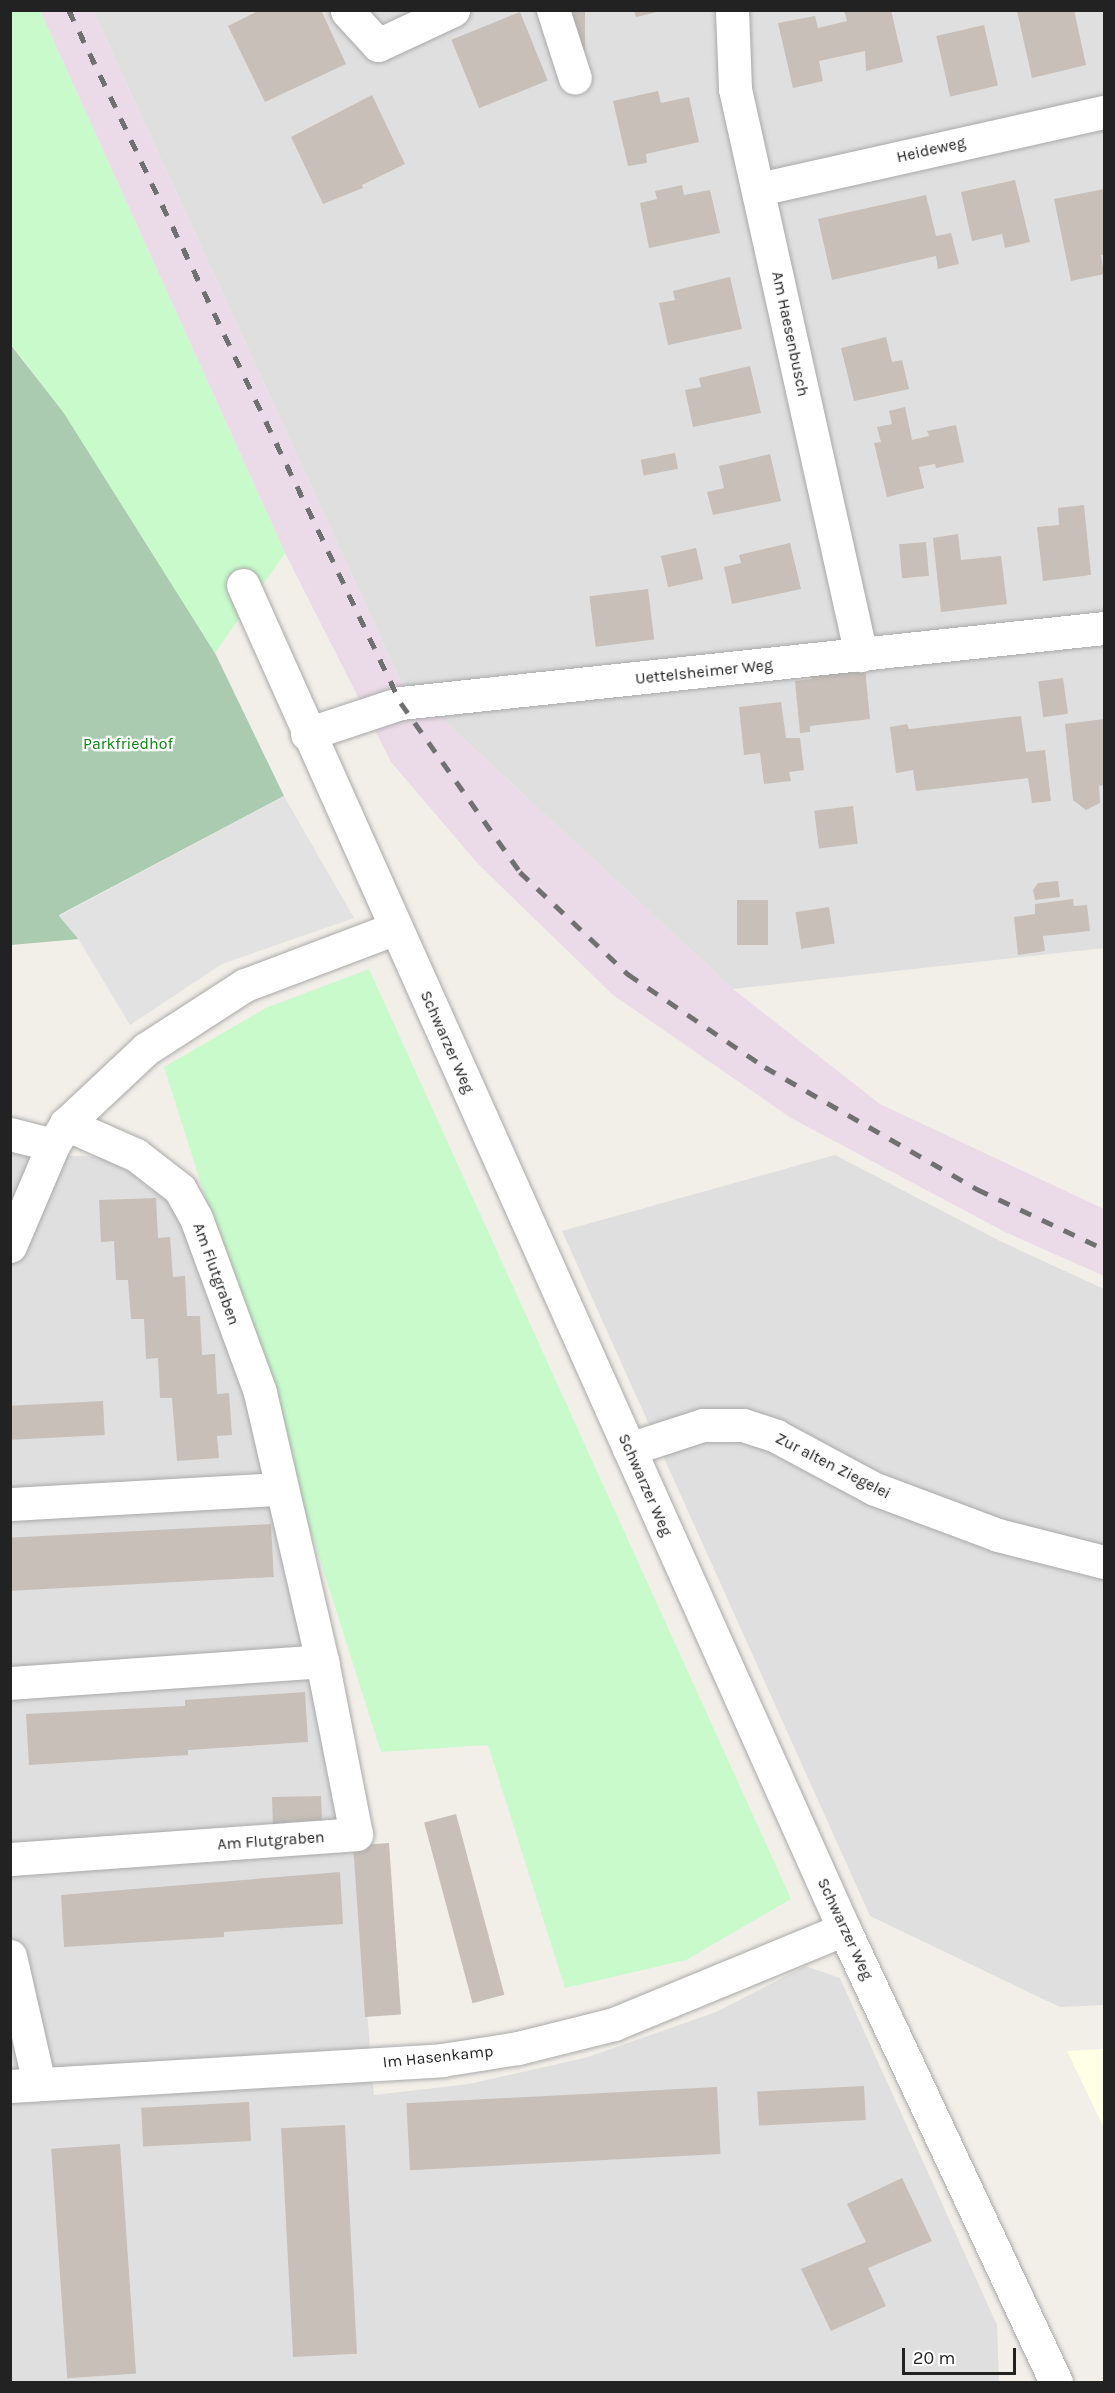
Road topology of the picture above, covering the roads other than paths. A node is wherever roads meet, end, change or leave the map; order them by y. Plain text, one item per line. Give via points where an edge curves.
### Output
1 (348, 10) edge
2 (453, 10) edge
3 (553, 10) edge
4 (732, 10) edge
5 (575, 78) dead end
6 (1104, 112) edge
7 (759, 189) junction
8 (243, 585) dead end
9 (1104, 628) edge
10 (861, 656) junction
11 (307, 734) junction
12 (396, 928) junction
13 (10, 1134) edge
14 (59, 1134) junction
15 (10, 1246) edge
16 (629, 1449) junction
17 (282, 1489) junction
18 (10, 1504) edge
19 (1104, 1562) edge
20 (322, 1661) junction
21 (10, 1683) edge
22 (10, 1859) edge
23 (844, 1929) junction
24 (10, 1956) edge
25 (25, 2085) edge
26 (1056, 2382) edge

1 - 2 street via 378,45
3 - 5 street
4 - 7 street, Am Haesenbusch via 735,89
6 - 7 street, Heideweg
7 - 10 street, Am Haesenbusch
8 - 11 street, Schwarzer Weg
9 - 10 street, Uettelsheimer Weg
10 - 11 street, Uettelsheimer Weg via 401,704
11 - 12 street, Schwarzer Weg
12 - 14 street via 245,985 146,1049
12 - 16 street, Schwarzer Weg
13 - 14 street, Am Flutgraben
14 - 15 street
14 - 17 street, Am Flutgraben via 136,1155 180,1189 196,1218 260,1392
16 - 19 street, Zur alten Ziegelei via 703,1425 742,1425 776,1436 875,1489 998,1535
16 - 23 street, Schwarzer Weg
17 - 18 street
17 - 20 street, Am Flutgraben
20 - 21 street
20 - 22 street, Am Flutgraben via 356,1834
23 - 25 street, Im Hasenkamp via 614,2024 518,2048 430,2061
23 - 26 street, Schwarzer Weg
24 - 25 street

